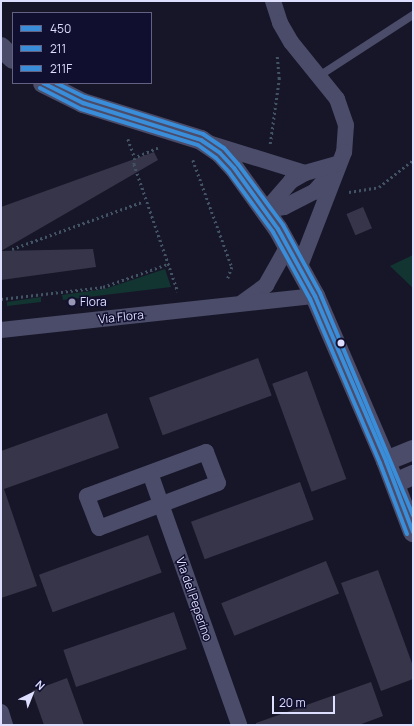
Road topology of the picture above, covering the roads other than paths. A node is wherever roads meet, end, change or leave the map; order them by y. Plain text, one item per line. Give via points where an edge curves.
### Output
1 (273, 1) edge
2 (413, 15) edge
3 (1, 47) edge
4 (12, 58) edge
5 (320, 76) junction
6 (45, 84) edge
7 (207, 143) junction
8 (339, 163) junction
9 (305, 173) junction
10 (266, 210) junction
11 (288, 246) junction
12 (300, 266) junction
13 (315, 296) junction
14 (240, 304) junction
15 (1, 330) edge
16 (413, 450) edge
17 (386, 461) junction
18 (150, 472) junction
19 (413, 475) edge
20 (395, 482) junction
21 (161, 504) junction
22 (413, 532) edge
23 (1, 712) edge
24 (5, 725) edge
25 (239, 725) edge

1 - 5 street via 286,33
2 - 5 lane
3 - 4 street
5 - 8 street via 337,99 344,114 345,147
6 - 7 street via 83,103 175,130
7 - 9 street
7 - 10 street via 234,168
8 - 9 street
8 - 10 street via 314,192 284,207
8 - 12 street
9 - 10 street via 284,187
10 - 11 street
11 - 12 street
11 - 14 street, Via Flora via 266,285
12 - 13 street
13 - 14 street, Via Flora
13 - 17 street
14 - 15 street, Via Flora
16 - 17 street
17 - 20 street
18 - 21 street, Via del Peperino
18 - 21 street via 206,452 218,483
18 - 21 street via 87,496 98,528
19 - 20 street
20 - 22 street
21 - 25 street, Via del Peperino
23 - 24 street

